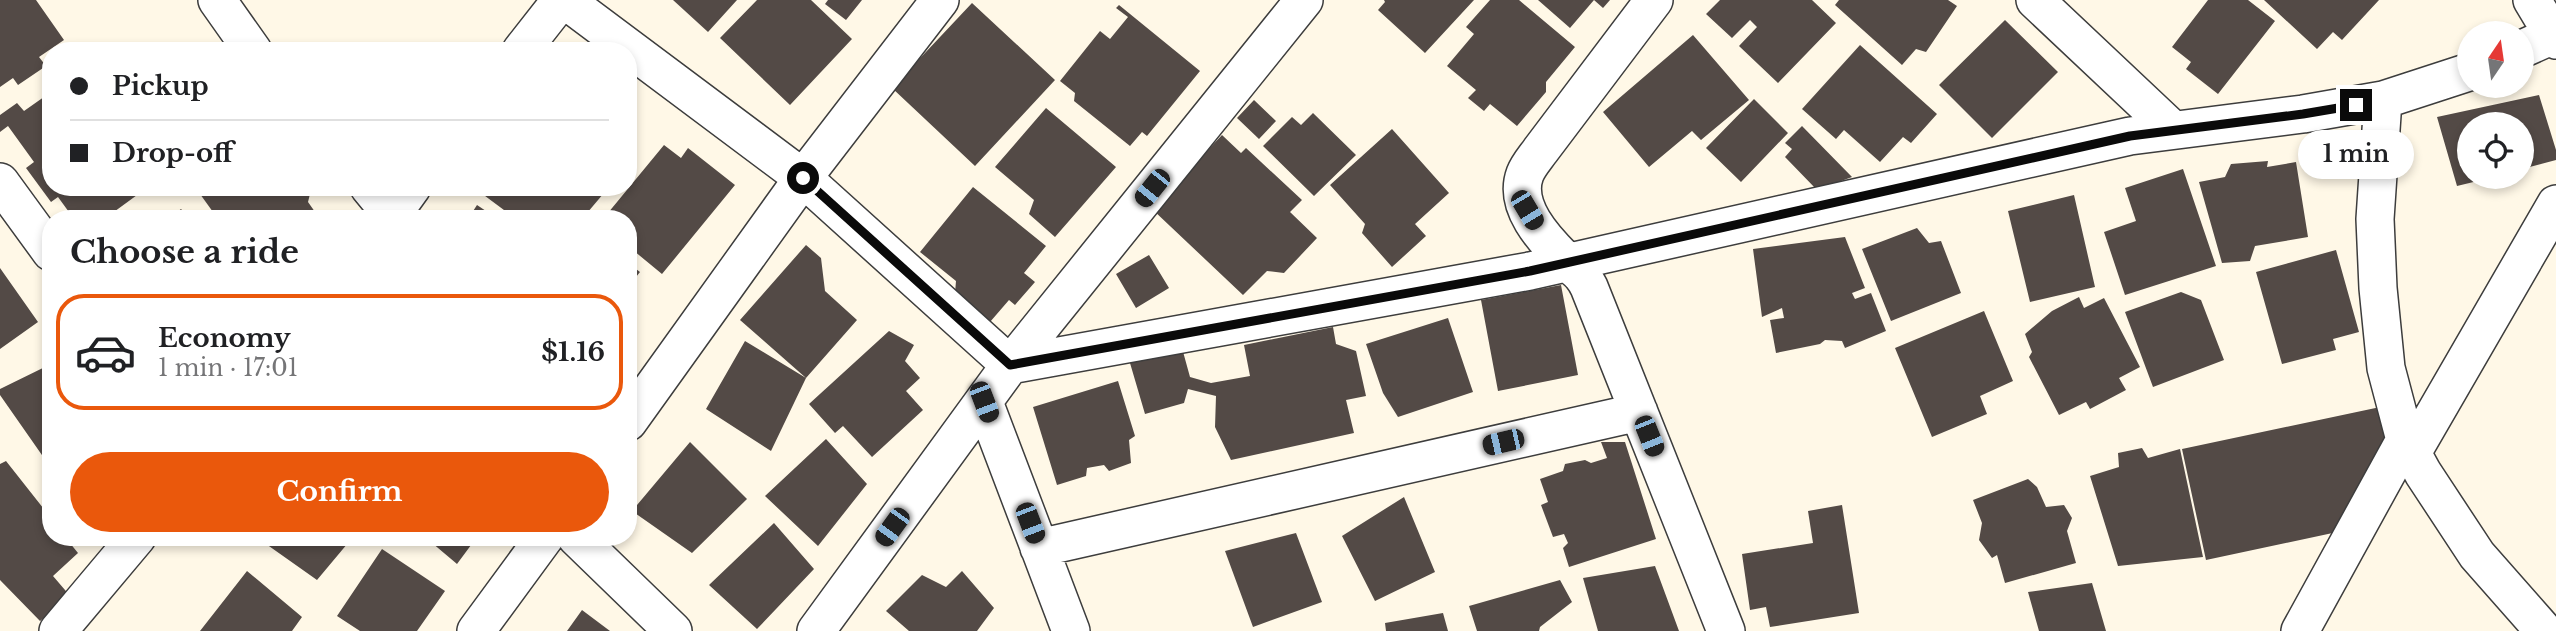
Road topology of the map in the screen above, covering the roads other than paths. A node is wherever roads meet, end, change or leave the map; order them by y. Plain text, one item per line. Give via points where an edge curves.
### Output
1 (217, 0) edge
2 (563, 0) edge
3 (940, 0) edge
4 (1304, 0) edge
5 (1654, 0) edge
6 (2035, 0) edge
7 (2532, 0) edge
8 (2544, 41) edge
9 (247, 42) edge
10 (528, 42) edge
11 (620, 42) edge
12 (637, 55) edge
13 (2457, 76) edge
14 (2382, 100) junction
15 (2173, 130) junction
16 (803, 178) junction
17 (0, 181) edge
18 (382, 196) edge
19 (2556, 204) edge
20 (398, 207) edge
21 (42, 239) edge
22 (1567, 262) junction
23 (1010, 365) junction
24 (984, 402) junction
25 (637, 409) edge
26 (1639, 412) junction
27 (2409, 447) junction
28 (129, 546) edge
29 (538, 546) edge
30 (585, 546) edge
31 (1039, 548) junction
32 (58, 631) edge
33 (476, 631) edge
34 (673, 631) edge
35 (816, 631) edge
36 (1071, 631) edge
37 (1726, 631) edge
38 (2300, 631) edge
39 (2544, 631) edge

1 - 9 street
2 - 10 street
2 - 11 street
3 - 16 street
4 - 23 street
5 - 22 street via 1525,175 1527,210
6 - 15 street
7 - 8 street
12 - 16 street
13 - 14 street
14 - 15 street
14 - 27 street via 2375,219 2378,288 2386,368
15 - 22 street
16 - 23 street
16 - 25 street
17 - 21 street
18 - 20 street
19 - 27 street
22 - 23 street
22 - 26 street via 1583,274
23 - 24 street
24 - 31 street
24 - 35 street
26 - 31 street
26 - 37 street
27 - 38 street
27 - 39 street via 2477,555
28 - 32 street
29 - 33 street
30 - 34 street
31 - 36 street

